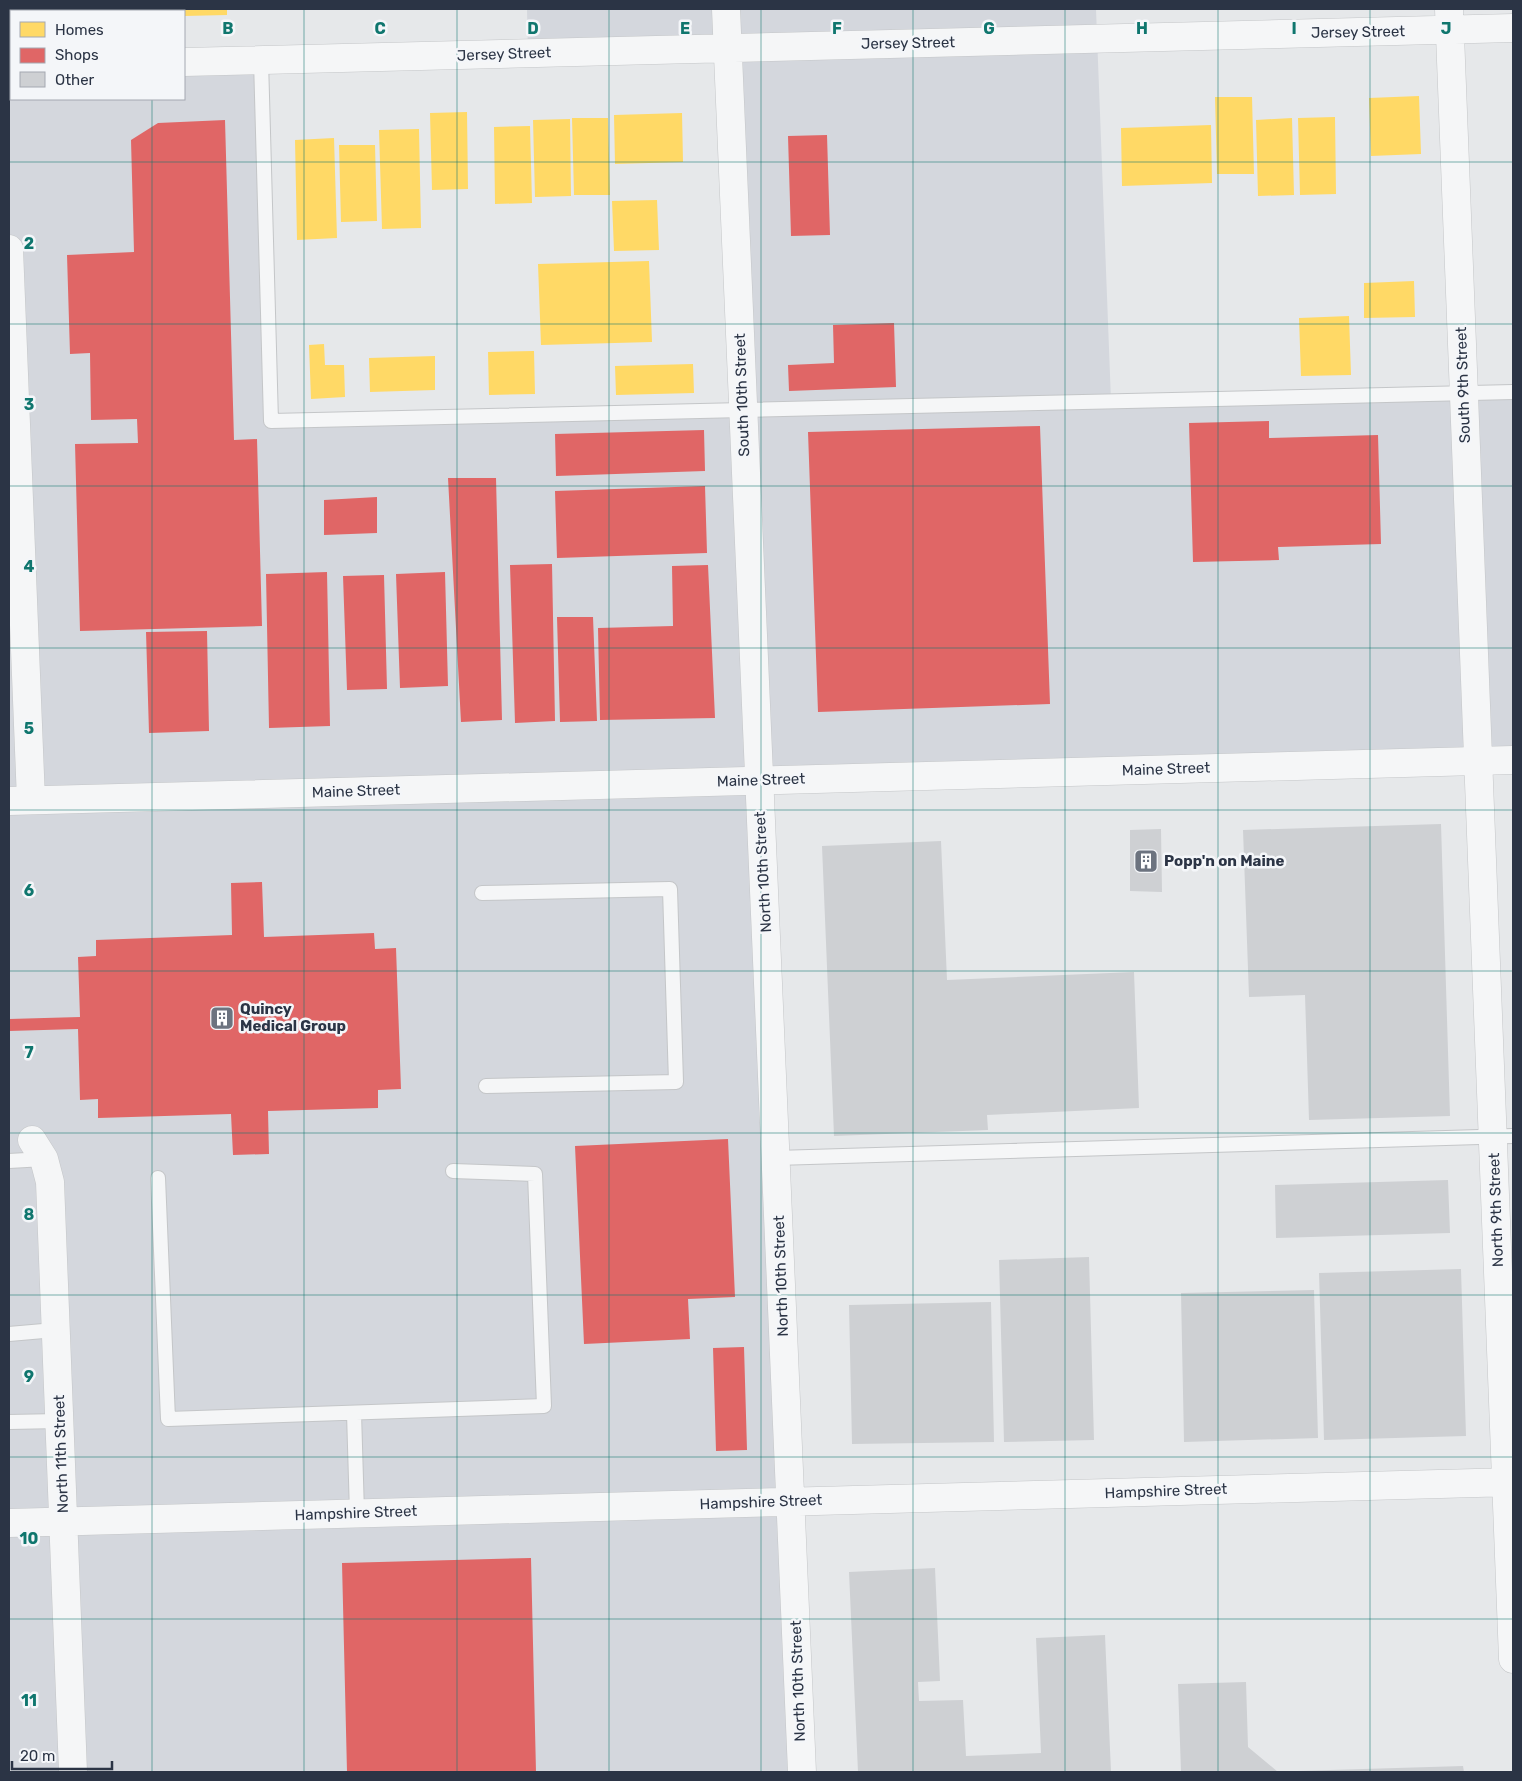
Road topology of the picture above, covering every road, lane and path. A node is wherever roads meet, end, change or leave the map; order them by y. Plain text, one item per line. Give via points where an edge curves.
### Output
1 (726, 9) edge
2 (1449, 19) edge
3 (1513, 28) edge
4 (728, 48) junction
5 (261, 60) junction
6 (185, 62) edge
7 (9, 249) edge
8 (1513, 392) edge
9 (1463, 394) junction
10 (743, 410) junction
11 (12, 431) edge
12 (1513, 760) edge
13 (1477, 761) junction
14 (759, 780) junction
15 (20, 801) edge
16 (482, 893) dead end
17 (486, 1086) dead end
18 (1503, 1136) edge
19 (38, 1150) joint
20 (776, 1158) junction
21 (9, 1161) edge
22 (453, 1171) dead end
23 (158, 1178) dead end
24 (55, 1330) junction
25 (9, 1334) edge
26 (354, 1413) junction
27 (59, 1421) junction
28 (9, 1422) edge
29 (1510, 1482) edge
30 (791, 1501) junction
31 (356, 1513) junction
32 (63, 1521) junction
33 (9, 1522) edge
34 (1513, 1659) edge
35 (73, 1772) edge
36 (802, 1772) edge

1 - 4 street, South 10th Street
2 - 3 street, Jersey Street
2 - 4 street, Jersey Street
2 - 9 street, South 9th Street
4 - 5 street, Jersey Street
4 - 10 street, South 10th Street
5 - 6 street, Jersey Street
5 - 10 lane via 271,421
7 - 11 street
8 - 9 lane
9 - 10 lane
9 - 13 street, South 9th Street
10 - 14 street, South 10th Street
11 - 15 street
12 - 13 street, Maine Street
13 - 14 street, Maine Street
13 - 18 street, North 9th Street
14 - 15 street, Maine Street
14 - 20 street, North 10th Street
16 - 17 lane via 670,889 676,1082
18 - 20 lane
18 - 29 street, North 9th Street
19 - 21 lane
19 - 24 street, North 11th Street via 50,1182
20 - 30 street, North 10th Street
22 - 26 lane via 535,1174 544,1406
23 - 26 lane via 168,1419
24 - 25 lane
24 - 27 street, North 11th Street
26 - 31 lane
27 - 28 lane
27 - 32 street, North 11th Street
29 - 30 street, Hampshire Street
29 - 34 street, North 9th Street
30 - 31 street, Hampshire Street
30 - 36 street, North 10th Street
31 - 32 street, Hampshire Street
32 - 33 street, Hampshire Street
32 - 35 street, North 11th Street

